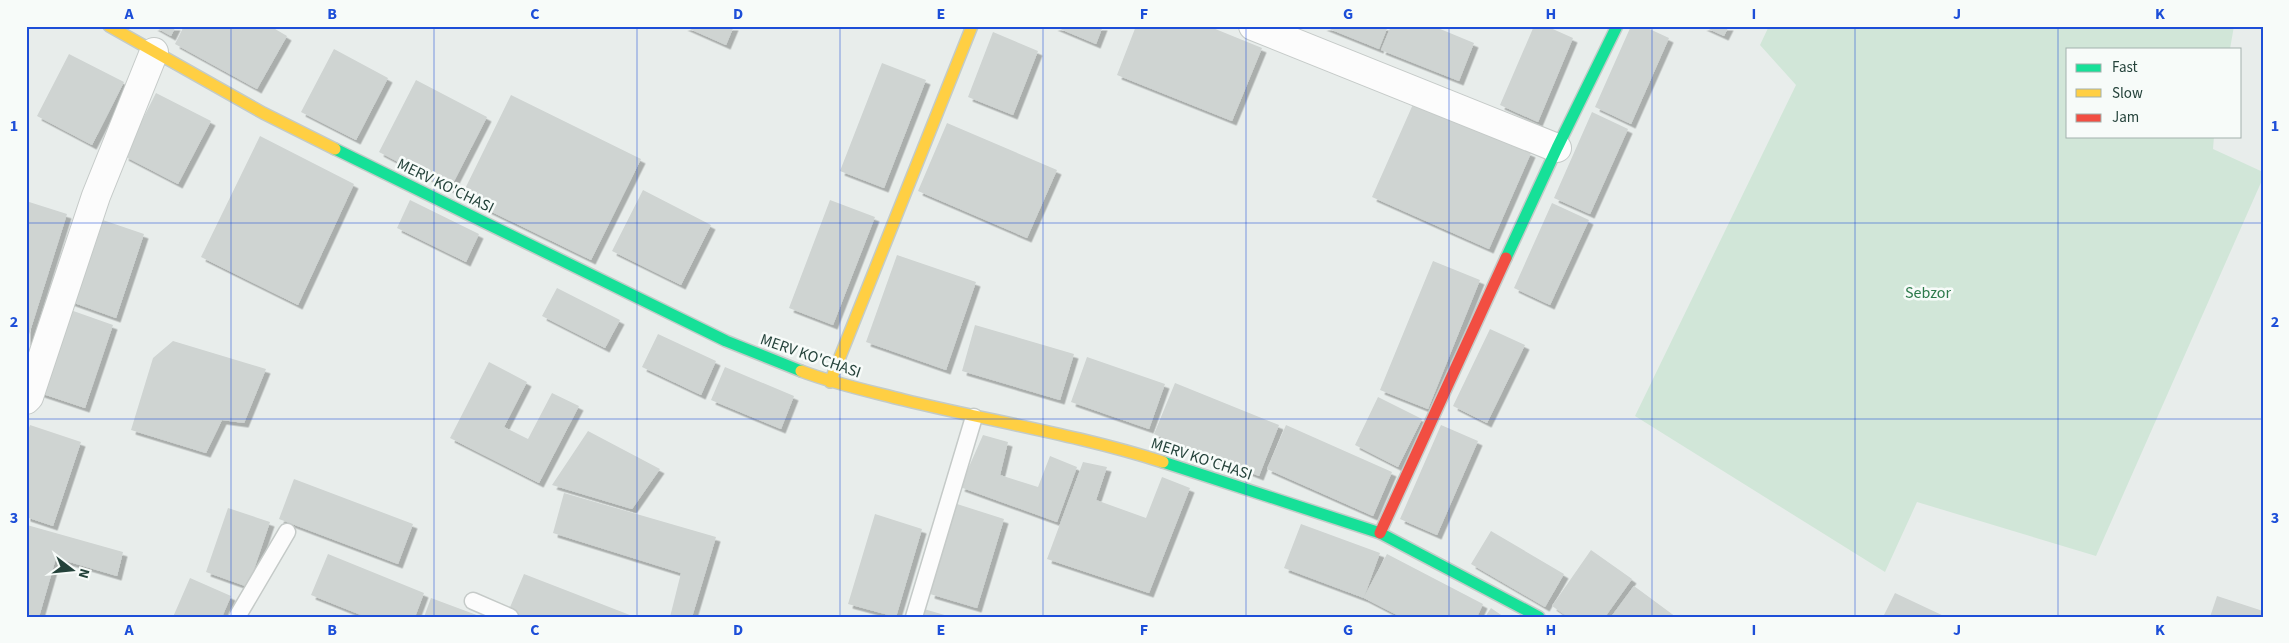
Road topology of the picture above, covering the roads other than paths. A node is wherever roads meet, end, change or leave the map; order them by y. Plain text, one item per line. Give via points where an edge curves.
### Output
1 (110, 26) edge
2 (972, 26) edge
3 (1253, 26) edge
4 (1617, 26) edge
5 (154, 52) junction
6 (1557, 148) junction
7 (830, 382) junction
8 (26, 400) edge
9 (974, 417) junction
10 (287, 532) dead end
11 (1380, 533) junction
12 (473, 601) dead end
13 (237, 617) edge
14 (510, 617) edge
15 (914, 617) edge
16 (1539, 617) edge

1 - 5 street, MERV KO'CHASI
2 - 7 street
3 - 6 street
4 - 6 street
5 - 7 street, MERV KO'CHASI via 263,113 726,341
5 - 8 street via 96,196
6 - 11 street
7 - 9 street, MERV KO'CHASI
9 - 11 street, MERV KO'CHASI via 1113,446
9 - 15 lane
10 - 13 lane
11 - 16 street, MERV KO'CHASI
12 - 14 lane

